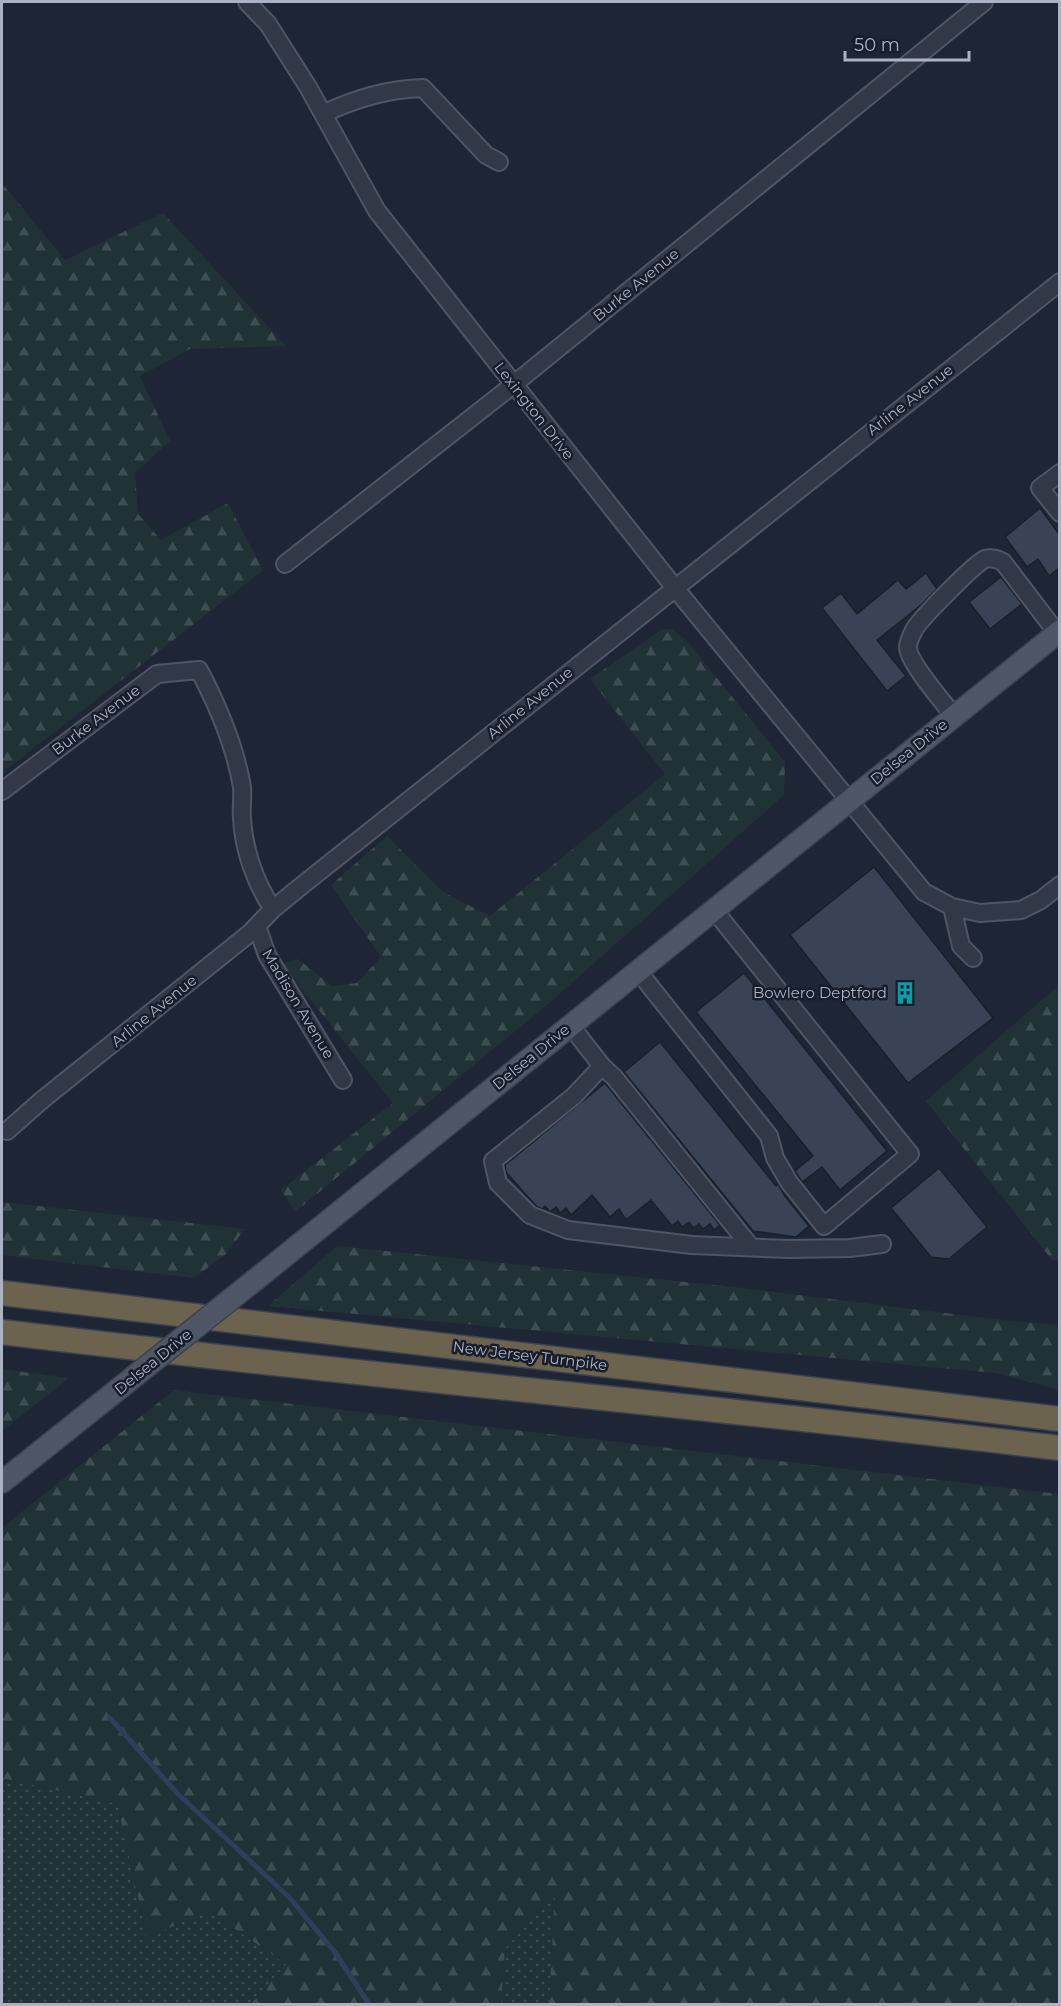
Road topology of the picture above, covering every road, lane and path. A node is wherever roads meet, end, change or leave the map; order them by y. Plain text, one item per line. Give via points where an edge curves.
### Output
1 (247, 2) edge
2 (984, 2) edge
3 (323, 114) junction
4 (499, 162) dead end
5 (1059, 282) edge
6 (513, 385) junction
7 (1059, 473) edge
8 (1059, 513) edge
9 (285, 564) dead end
10 (675, 588) junction
11 (1058, 632) edge
12 (954, 716) junction
13 (2, 791) edge
14 (849, 801) junction
15 (1059, 885) edge
16 (952, 907) junction
17 (273, 909) junction
18 (714, 910) junction
19 (257, 926) junction
20 (973, 958) dead end
21 (638, 971) junction
22 (570, 1025) junction
23 (602, 1066) junction
24 (343, 1080) dead end
25 (7, 1131) dead end
26 (882, 1244) dead end
27 (751, 1247) junction
28 (2, 1293) edge
29 (2, 1332) edge
30 (1059, 1419) edge
31 (1059, 1448) edge
32 (2, 1482) edge

1 - 3 street, Lexington Drive via 268,24
2 - 6 street, Burke Avenue
3 - 4 street via 345,103 402,88 423,88 486,155
3 - 6 street, Lexington Drive via 377,211
5 - 10 street, Arline Avenue
6 - 9 street, Burke Avenue
6 - 10 street, Lexington Drive
7 - 8 street via 1040,488
10 - 14 street, Lexington Drive
10 - 17 street, Arline Avenue
11 - 12 main road, Delsea Drive
11 - 12 street via 1003,562 984,559 914,629 908,647 921,673
12 - 14 main road, Delsea Drive
13 - 17 street, Burke Avenue via 157,674 199,670 230,742 242,788 248,853
14 - 16 street, Lexington Drive via 924,892
14 - 18 main road, Delsea Drive
15 - 16 street, Lexington Drive via 1021,910 980,914
16 - 20 street via 961,946
17 - 19 street, Arline Avenue
18 - 21 main road, Delsea Drive
18 - 21 street via 910,1154 824,1226 789,1182 775,1158 769,1136
19 - 24 street, Madison Avenue via 267,955
19 - 25 street, Arline Avenue
21 - 22 main road, Delsea Drive
22 - 23 street
22 - 32 main road, Delsea Drive, bridge
23 - 27 street
23 - 27 street via 574,1096 493,1161 498,1183 530,1215 568,1230 692,1245
26 - 27 street via 850,1248
28 - 30 highway, New Jersey Turnpike
29 - 31 highway

